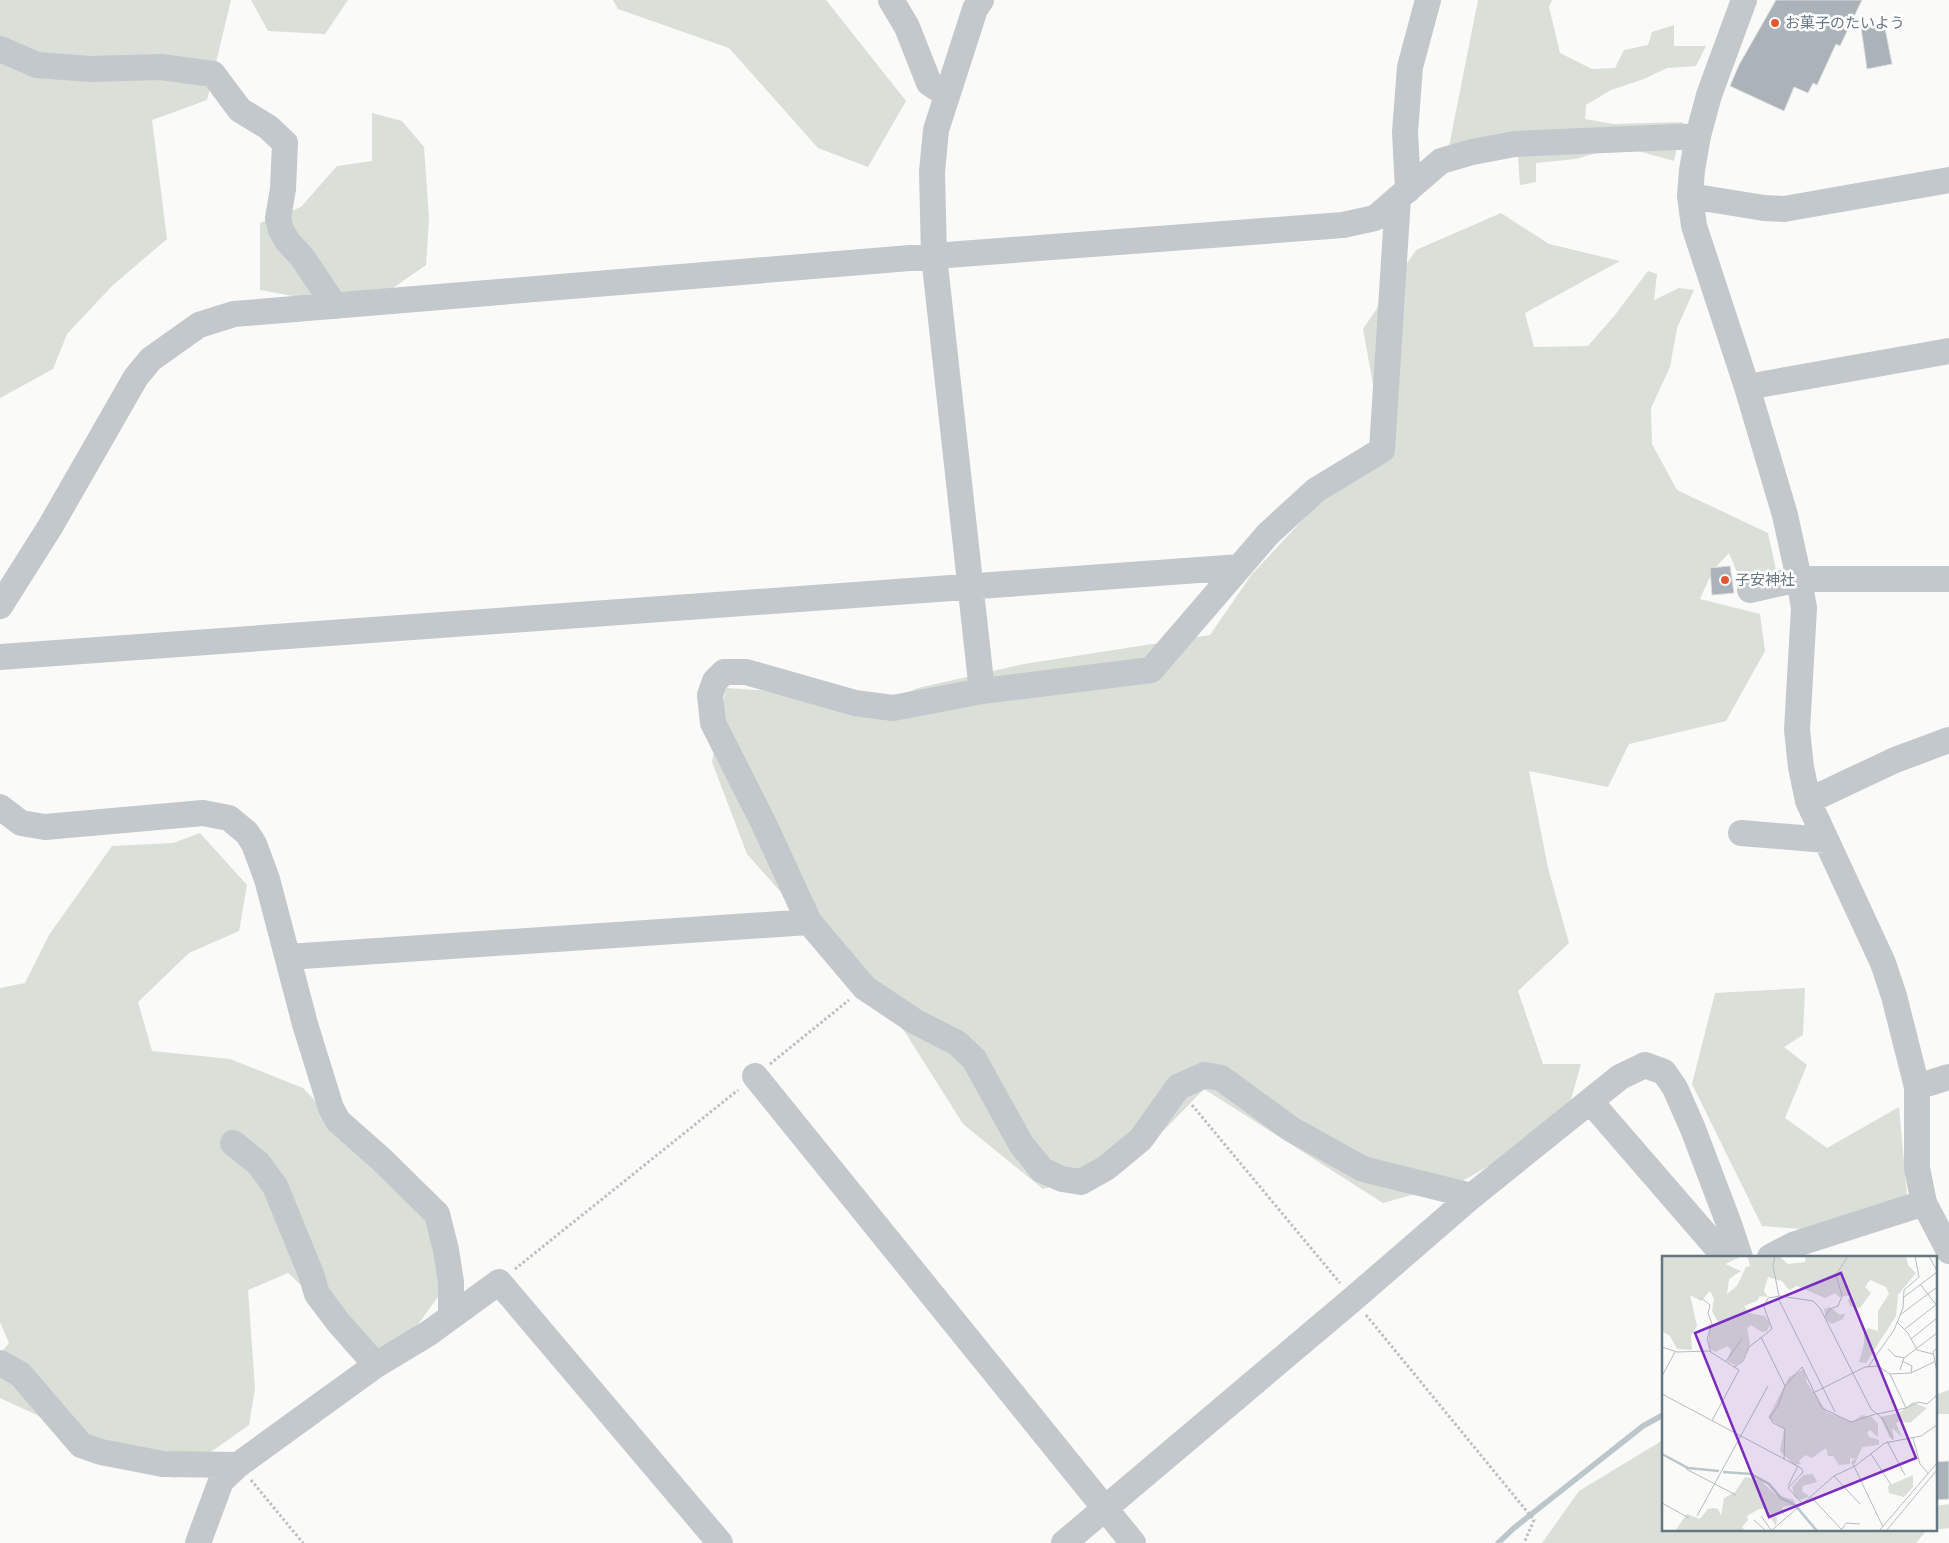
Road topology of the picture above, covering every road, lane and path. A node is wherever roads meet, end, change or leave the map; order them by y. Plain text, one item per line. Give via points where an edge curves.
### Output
1 (891, 0) edge
2 (981, 0) edge
3 (1428, 0) edge
4 (1744, 0) edge
5 (0, 50) edge
6 (946, 95) junction
7 (1698, 136) junction
8 (1949, 180) edge
9 (1403, 194) junction
10 (1690, 196) junction
11 (934, 256) junction
12 (335, 306) junction
13 (1949, 351) edge
14 (1747, 387) junction
15 (1240, 567) junction
16 (1799, 579) junction
17 (1949, 579) edge
18 (970, 586) junction
19 (1750, 590) dead end
20 (0, 606) edge
21 (0, 657) edge
22 (982, 691) junction
23 (1949, 740) edge
24 (1808, 801) junction
25 (0, 807) edge
26 (1741, 833) dead end
27 (1826, 840) junction
28 (809, 922) junction
29 (288, 957) junction
30 (865, 988) junction
31 (755, 1076) junction
32 (1949, 1077) edge
33 (1178, 1087) junction
34 (1916, 1087) junction
35 (1590, 1101) junction
36 (233, 1143) dead end
37 (1472, 1196) junction
38 (1924, 1203) junction
39 (1947, 1247) edge
40 (1724, 1256) edge
41 (1740, 1256) edge
42 (1772, 1256) edge
43 (499, 1282) junction
44 (1353, 1299) junction
45 (451, 1315) junction
46 (0, 1363) edge
47 (376, 1365) junction
48 (238, 1465) junction
49 (1105, 1508) junction
50 (198, 1543) edge
51 (303, 1543) edge
52 (720, 1543) edge
53 (1064, 1543) edge
54 (1133, 1543) edge
55 (1524, 1543) edge

1 - 6 street via 907,27 930,84
2 - 6 street via 975,9
3 - 9 street via 1410,67
4 - 7 street
5 - 12 street via 37,65 90,70 162,68 213,74 240,110 268,127 285,143 278,218 281,230
6 - 11 street via 936,130 932,172
7 - 9 street via 1515,144 1472,152 1442,161
7 - 10 street
8 - 10 street via 1784,209
9 - 11 street via 1375,218 1344,225
9 - 15 street via 1382,450 1316,490 1268,534
10 - 14 street via 1694,226
11 - 12 street
11 - 18 street
12 - 20 street via 234,314 198,325 151,359 136,376 50,527
13 - 14 street
14 - 16 street via 1785,515
15 - 18 street
15 - 22 street via 1151,670
16 - 17 street
16 - 19 street
16 - 24 street via 1804,608 1797,730
18 - 21 street
18 - 22 street
22 - 28 street via 893,708 855,703 746,672 724,672 714,681 710,694 713,723
23 - 24 street via 1894,760
24 - 27 street
25 - 29 street via 21,823 45,828 203,813 229,818 247,832 254,844
26 - 27 street
27 - 34 street via 1883,963
28 - 29 street
28 - 30 street
29 - 45 street via 321,1079 338,1121 437,1214 452,1282
30 - 31 path
30 - 33 street via 916,1022 957,1043 974,1059 1020,1144 1042,1170 1062,1179 1081,1182 1106,1168 1141,1139
31 - 43 path
31 - 49 street
32 - 34 street
33 - 37 street via 1206,1075 1221,1078 1291,1129 1363,1169
33 - 44 path
34 - 38 street via 1917,1168
35 - 37 street
35 - 40 street
35 - 41 street via 1620,1077 1646,1065 1664,1072 1675,1088 1693,1129
36 - 47 street via 258,1163 275,1186 317,1294
37 - 44 street
38 - 39 street
38 - 42 street via 1793,1245
43 - 45 street
43 - 52 street
44 - 49 street
44 - 55 path via 1526,1508 1534,1520
45 - 47 street via 429,1333
46 - 48 street via 20,1374 81,1444 101,1452 163,1464
47 - 48 street
48 - 50 street via 221,1481
48 - 51 path
49 - 53 street
49 - 54 street

